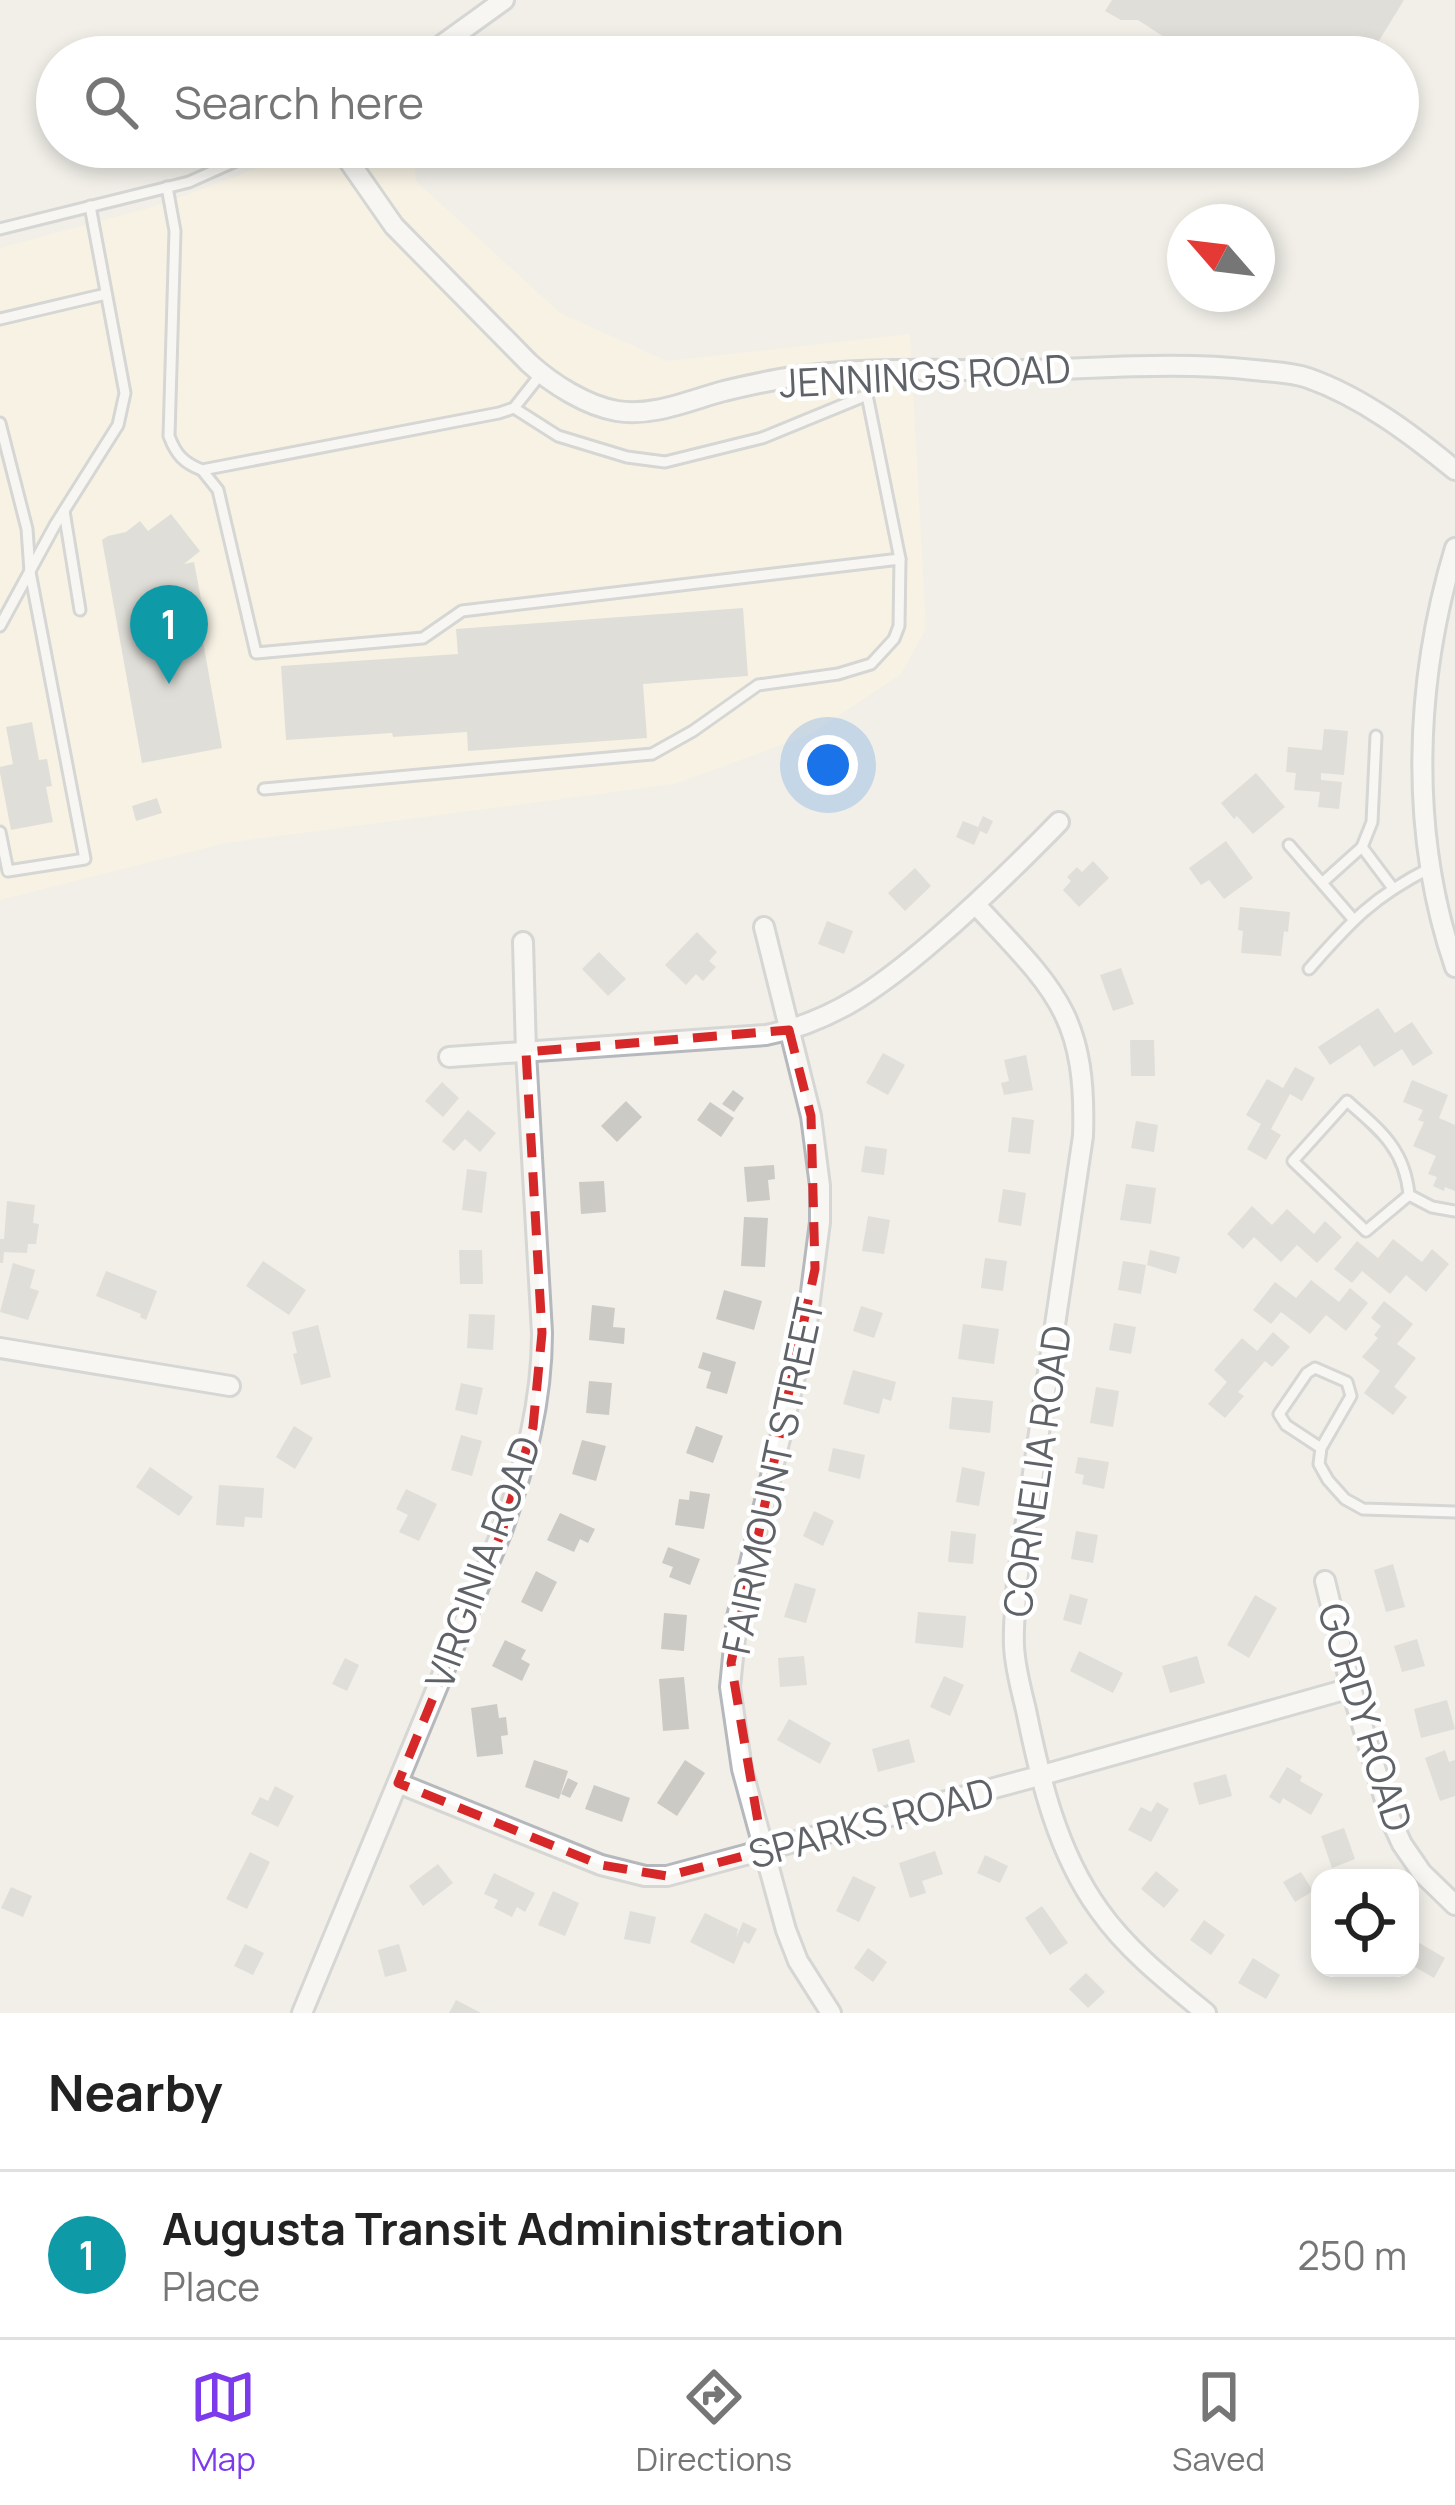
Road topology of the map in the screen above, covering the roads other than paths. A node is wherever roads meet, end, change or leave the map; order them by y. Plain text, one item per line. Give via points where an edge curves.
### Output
1 (504, 0) edge
2 (453, 36) edge
3 (220, 168) edge
4 (354, 168) edge
5 (167, 187) junction
6 (90, 206) junction
7 (0, 229) edge
8 (106, 295) junction
9 (0, 319) edge
10 (866, 371) junction
11 (541, 373) junction
12 (867, 395) junction
13 (514, 408) junction
14 (0, 422) edge
15 (202, 470) junction
16 (1455, 470) edge
17 (64, 511) junction
18 (1455, 548) edge
19 (900, 559) junction
20 (30, 572) junction
21 (80, 610) dead end
22 (0, 626) edge
23 (1376, 736) dead end
24 (264, 789) dead end
25 (1059, 822) dead end
26 (0, 832) edge
27 (1289, 845) dead end
28 (1361, 847) junction
29 (1430, 868) junction
30 (1323, 882) junction
31 (1392, 887) junction
32 (976, 905) junction
33 (1353, 919) junction
34 (764, 927) dead end
35 (523, 942) dead end
36 (1455, 967) edge
37 (1309, 969) dead end
38 (789, 1030) junction
39 (526, 1052) junction
40 (448, 1057) dead end
41 (1409, 1195) junction
42 (1455, 1211) edge
43 (0, 1348) edge
44 (230, 1385) dead end
45 (1321, 1448) junction
46 (1455, 1511) edge
47 (1325, 1581) dead end
48 (1351, 1688) junction
49 (1040, 1776) junction
50 (398, 1783) junction
51 (763, 1852) junction
52 (1455, 1906) edge
53 (302, 2013) edge
54 (831, 2013) edge
55 (1206, 2013) edge

1 - 2 street
3 - 5 lane
4 - 11 street, JENNINGS ROAD via 394,226
5 - 6 lane
5 - 15 lane via 175,231 169,436 175,452
6 - 7 lane
6 - 8 lane
8 - 9 lane
8 - 17 lane via 125,393 118,425
10 - 11 street, JENNINGS ROAD via 788,378 630,412 587,400
10 - 12 lane
10 - 16 street, JENNINGS ROAD via 1144,365 1304,376 1406,432
11 - 13 lane
12 - 13 lane via 762,438 665,461 558,436
12 - 19 lane
13 - 15 lane
14 - 20 lane
15 - 19 lane via 218,490 256,653 423,638 462,611
17 - 20 lane
17 - 21 lane
18 - 29 street via 1426,702
19 - 24 lane via 899,626 871,664 758,685 652,754
20 - 22 lane
20 - 26 lane via 85,859 8,871
23 - 28 lane via 1372,822
25 - 32 street
27 - 30 lane
28 - 30 lane
28 - 31 lane
29 - 31 lane
29 - 36 street
30 - 33 lane
31 - 33 lane
32 - 38 street via 872,991
32 - 49 street, CORNELIA ROAD via 1062,1007 1078,1046 1084,1095 1014,1627
33 - 37 lane
34 - 38 street, FAIRMOUNT STREET
35 - 39 street, VIRGINIA ROAD
38 - 39 street
38 - 51 street, FAIRMOUNT STREET via 811,1116 820,1222 806,1331 737,1616 730,1688
39 - 40 street
39 - 50 street, VIRGINIA ROAD via 542,1333 533,1427 502,1531
41 - 41 lane via 1402,1160 1347,1101 1293,1161 1366,1231
41 - 42 lane
43 - 44 street
45 - 45 lane via 1351,1396 1347,1382 1315,1368 1279,1414
45 - 46 lane via 1328,1480 1363,1509
47 - 48 street, GORDY ROAD
48 - 49 street, SPARKS ROAD
48 - 52 street, GORDY ROAD via 1396,1832 1421,1873
49 - 51 street, SPARKS ROAD
49 - 55 street, CORNELIA ROAD via 1067,1854 1101,1914
50 - 51 street, SPARKS ROAD via 645,1876
50 - 53 street, VIRGINIA ROAD
51 - 54 street, FAIRMOUNT STREET via 799,1961

